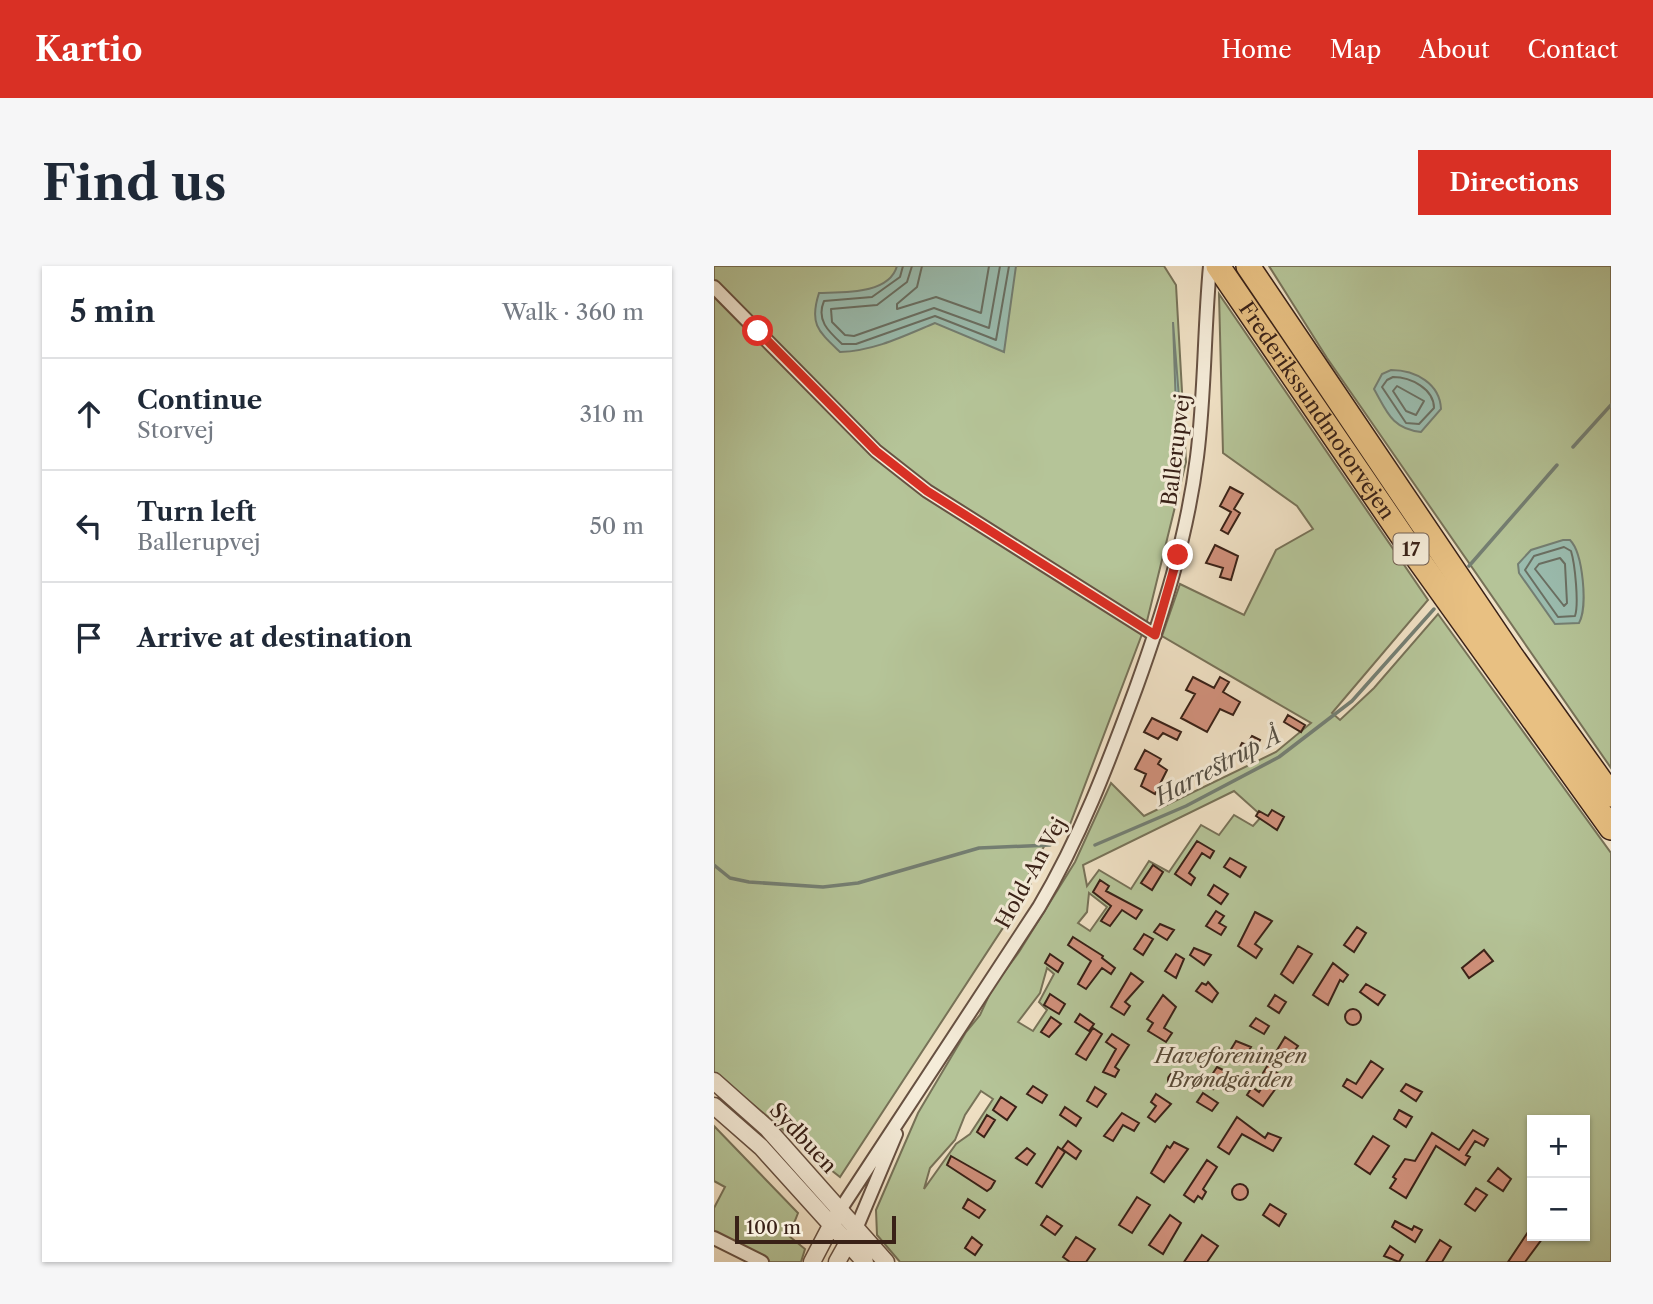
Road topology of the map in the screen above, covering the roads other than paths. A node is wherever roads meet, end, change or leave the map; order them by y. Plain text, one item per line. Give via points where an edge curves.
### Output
1 (1210, 266) edge
2 (1219, 266) edge
3 (1252, 270) edge
4 (714, 286) edge
5 (1155, 635) junction
6 (1611, 796) edge
7 (1611, 828) edge
8 (714, 1081) edge
9 (714, 1106) edge
10 (905, 1111) junction
11 (839, 1210) junction
12 (831, 1225) junction
13 (852, 1236) junction
14 (714, 1238) edge
15 (762, 1262) edge
16 (812, 1262) edge
17 (837, 1262) edge
18 (864, 1262) edge
19 (886, 1262) edge

1 - 5 street, Ballerupvej via 1203,389 1189,511
2 - 7 highway, Frederikssundmotorvejen / 17 via 1404,538
3 - 6 highway, Frederikssundmotorvejen / 17
4 - 5 street via 876,451 927,491
5 - 10 street, Hold-An Vej via 1109,763 1067,859
8 - 11 street, Sydbuen via 767,1128
9 - 12 street, Sydbuen via 761,1147
10 - 11 street, Hold-An Vej
10 - 13 street, Hold-An Vej
11 - 12 street, Hold-An Vej
11 - 13 street, Sydbuen
12 - 13 street, Sydbuen
12 - 16 street, Hold-An Vej
13 - 17 street, Hold-An Vej
13 - 18 street
13 - 19 street
14 - 15 street

